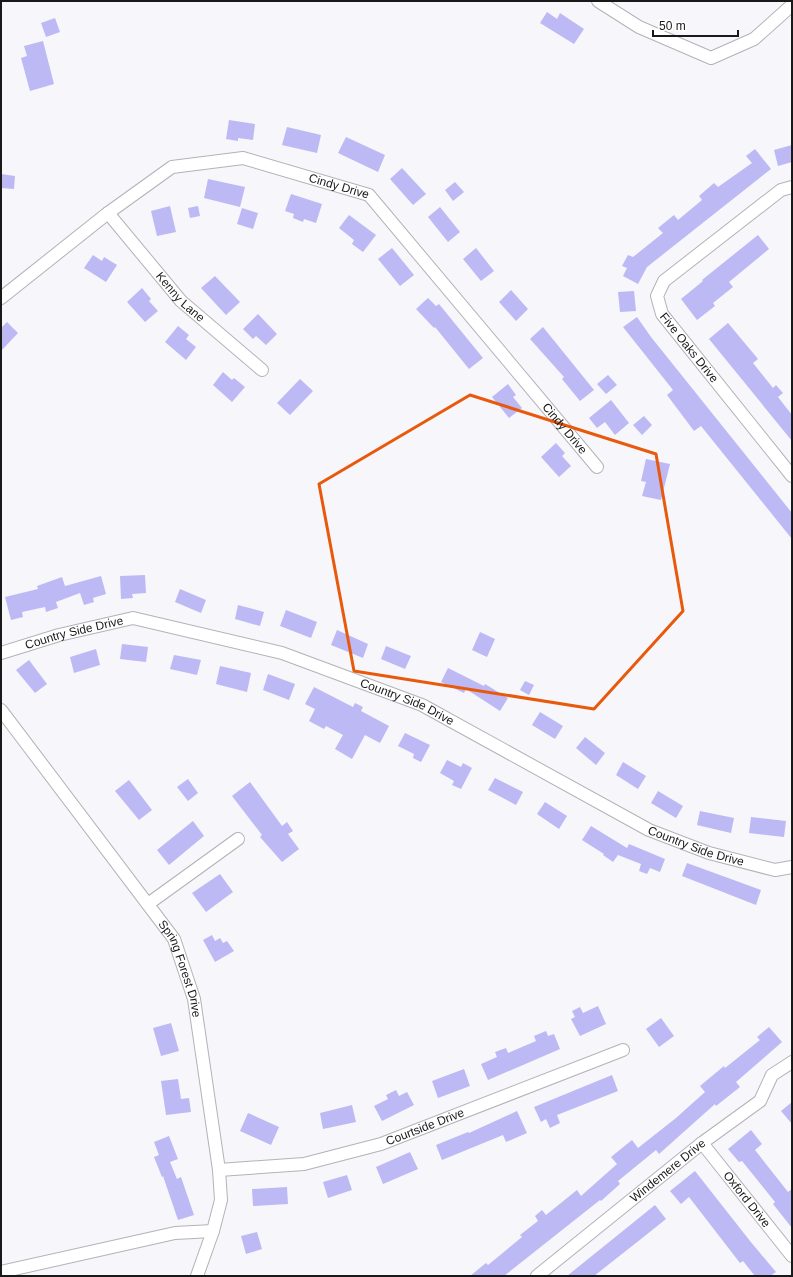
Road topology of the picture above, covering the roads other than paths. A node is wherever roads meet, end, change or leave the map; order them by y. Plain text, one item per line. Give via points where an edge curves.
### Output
1 (598, 1) edge
2 (792, 5) edge
3 (792, 187) edge
4 (108, 213) junction
5 (1, 298) edge
6 (262, 370) dead end
7 (597, 467) dead end
8 (792, 476) edge
9 (1, 653) edge
10 (1, 710) edge
11 (238, 839) dead end
12 (792, 867) edge
13 (148, 904) junction
14 (623, 1050) dead end
15 (792, 1062) edge
16 (702, 1143) junction
17 (219, 1170) junction
18 (214, 1231) junction
19 (792, 1256) edge
20 (1, 1272) edge
21 (197, 1276) edge
22 (537, 1276) edge

1 - 2 street via 639,27 711,58 754,39
3 - 8 street, Five Oaks Drive via 781,190 664,281 658,296 662,314
4 - 5 street, Cindy Drive
4 - 6 street, Kenny Lane via 180,300
4 - 7 street, Cindy Drive via 172,167 242,158 369,195
9 - 12 street, Country Side Drive via 59,635 133,618 282,653 422,705 649,830 709,853 775,870
10 - 13 street, Spring Forest Drive
11 - 13 street
13 - 17 street, Spring Forest Drive via 174,939 194,999
14 - 17 street, Courtside Drive via 381,1144 304,1164
15 - 16 street, Windemere Drive via 772,1075 760,1102
16 - 19 street, Oxford Drive
16 - 22 street, Windemere Drive
17 - 18 street, Spring Forest Drive via 221,1200
18 - 20 street via 174,1233
18 - 21 street, Spring Forest Drive

